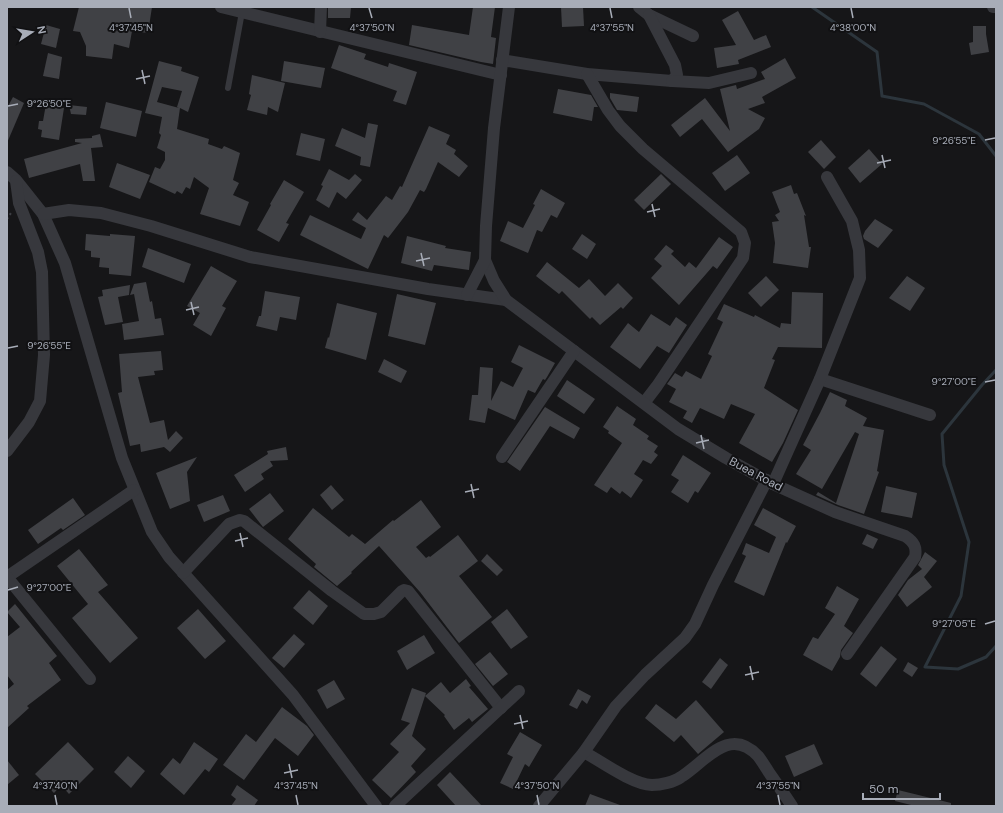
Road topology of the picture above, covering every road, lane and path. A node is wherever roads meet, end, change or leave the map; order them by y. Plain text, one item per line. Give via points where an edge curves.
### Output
1 (221, 7) edge
2 (321, 7) edge
3 (509, 7) edge
4 (639, 7) edge
5 (993, 7) edge
6 (996, 7) edge
7 (242, 12) junction
8 (649, 15) junction
9 (320, 32) junction
10 (693, 36) dead end
11 (502, 60) junction
12 (751, 73) dead end
13 (587, 74) junction
14 (501, 75) junction
15 (672, 81) junction
16 (228, 88) dead end
17 (11, 176) edge
18 (828, 177) dead end
19 (42, 214) junction
20 (485, 260) junction
21 (467, 295) junction
22 (506, 300) junction
23 (574, 351) junction
24 (820, 379) junction
25 (644, 403) junction
26 (930, 415) dead end
27 (7, 451) edge
28 (502, 457) dead end
29 (770, 482) junction
30 (134, 490) junction
31 (183, 573) junction
32 (7, 577) edge
33 (847, 654) dead end
34 (90, 679) dead end
35 (520, 691) dead end
36 (501, 708) junction
37 (584, 752) junction
38 (376, 806) edge
39 (395, 806) edge
40 (539, 806) edge
41 (792, 806) edge

1 - 7 street
2 - 9 street
3 - 11 street
4 - 8 street
5 - 6 street
7 - 9 street
7 - 16 lane
8 - 10 street
8 - 15 street via 675,65 678,75
9 - 14 street
11 - 13 street
11 - 14 street
12 - 15 street via 709,83
13 - 15 street
13 - 25 street via 620,126 741,232 745,243 743,258
14 - 20 street via 493,143
17 - 19 street
17 - 27 street via 38,252 42,272 44,355 40,401 29,422
18 - 24 street via 852,220 859,250 860,278
19 - 21 street via 69,210 101,213 250,257
19 - 30 street via 65,263 122,458
20 - 21 street
20 - 22 street
21 - 22 street
22 - 23 street, Buea Road
23 - 25 street, Buea Road
23 - 28 street
24 - 26 street
24 - 29 street
25 - 29 street, Buea Road via 678,429
29 - 33 street, Buea Road via 835,512 905,536 914,544 915,557
29 - 37 street via 685,638 625,695
30 - 31 street via 152,532
30 - 32 street
31 - 36 street via 229,524 244,521 364,614 381,612 402,591 408,591
31 - 38 street via 293,695
32 - 34 street
35 - 36 street
36 - 39 street
37 - 40 street
37 - 41 street via 638,782 652,785 680,778 721,746 746,746 758,756

